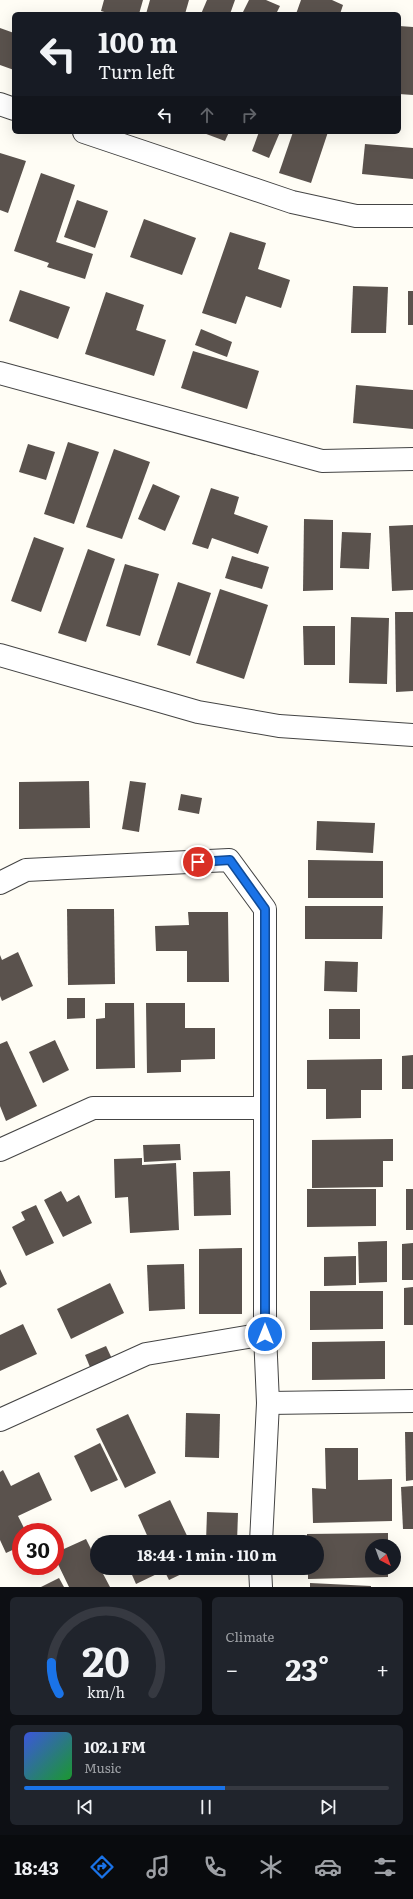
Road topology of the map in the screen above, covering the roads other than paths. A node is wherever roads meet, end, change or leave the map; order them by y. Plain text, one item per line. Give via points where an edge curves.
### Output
1 (0, 104) edge
2 (12, 108) edge
3 (90, 134) edge
4 (413, 216) edge
5 (0, 374) edge
6 (413, 459) edge
7 (0, 655) edge
8 (413, 735) edge
9 (0, 882) edge
10 (265, 1108) junction
11 (0, 1150) edge
12 (265, 1334) junction
13 (413, 1401) edge
14 (268, 1403) junction
15 (0, 1420) edge
16 (261, 1535) edge

1 - 2 street
3 - 4 street via 292,202 356,216
5 - 6 street via 322,461
7 - 8 street via 198,712 279,726
9 - 10 street via 26,870 230,860 265,909
10 - 11 street via 93,1108
10 - 12 street
12 - 14 street
12 - 15 street via 146,1354
13 - 14 street
14 - 16 street

